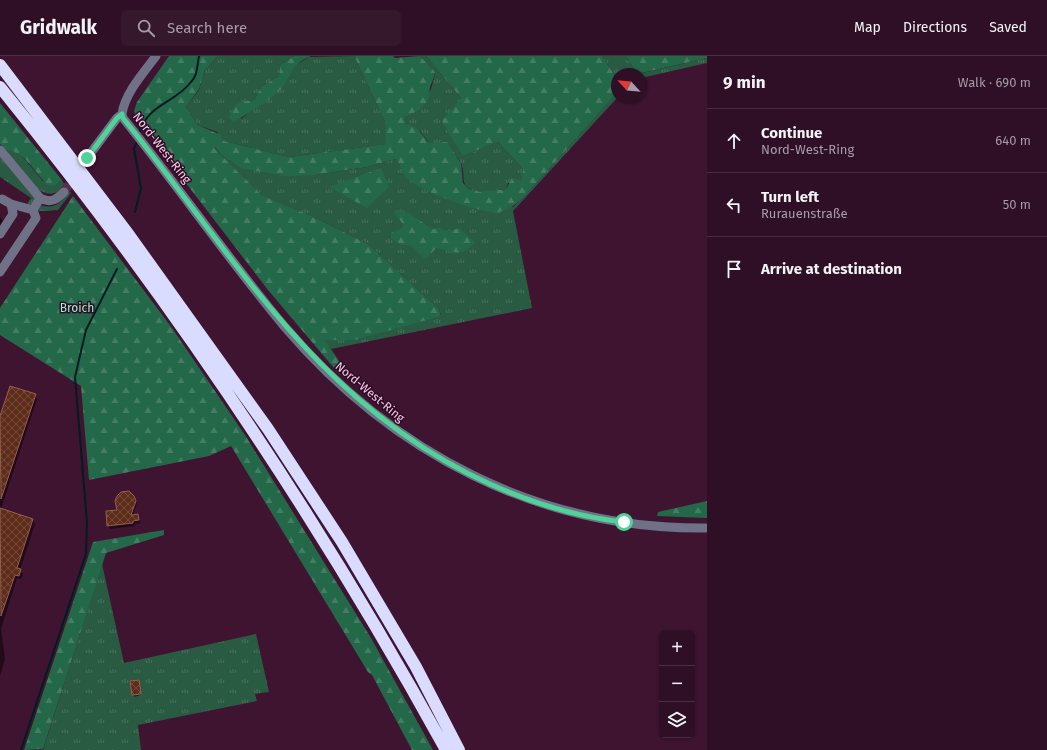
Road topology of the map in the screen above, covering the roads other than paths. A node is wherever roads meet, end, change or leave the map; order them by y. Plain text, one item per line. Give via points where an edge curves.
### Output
1 (156, 56) edge
2 (0, 65) edge
3 (0, 87) edge
4 (122, 114) junction
5 (0, 150) edge
6 (87, 158) tunnel mouth
7 (64, 192) tunnel mouth
8 (40, 198) junction
9 (2, 199) dead end
10 (11, 204) junction
11 (33, 210) junction
12 (0, 234) edge
13 (0, 272) edge
14 (707, 528) edge
15 (446, 750) edge
16 (459, 750) edge

1 - 4 street via 129,95
2 - 16 highway via 129,235 268,429 342,542 416,667
3 - 15 highway via 120,242 258,438 329,549
4 - 6 street
4 - 14 street, Nord-West-Ring via 297,340 361,403 407,438 477,478 541,504 612,521
5 - 8 street
7 - 8 street via 50,202
8 - 11 street
9 - 10 street
10 - 11 street
10 - 12 street via 13,214
11 - 13 street via 36,218

